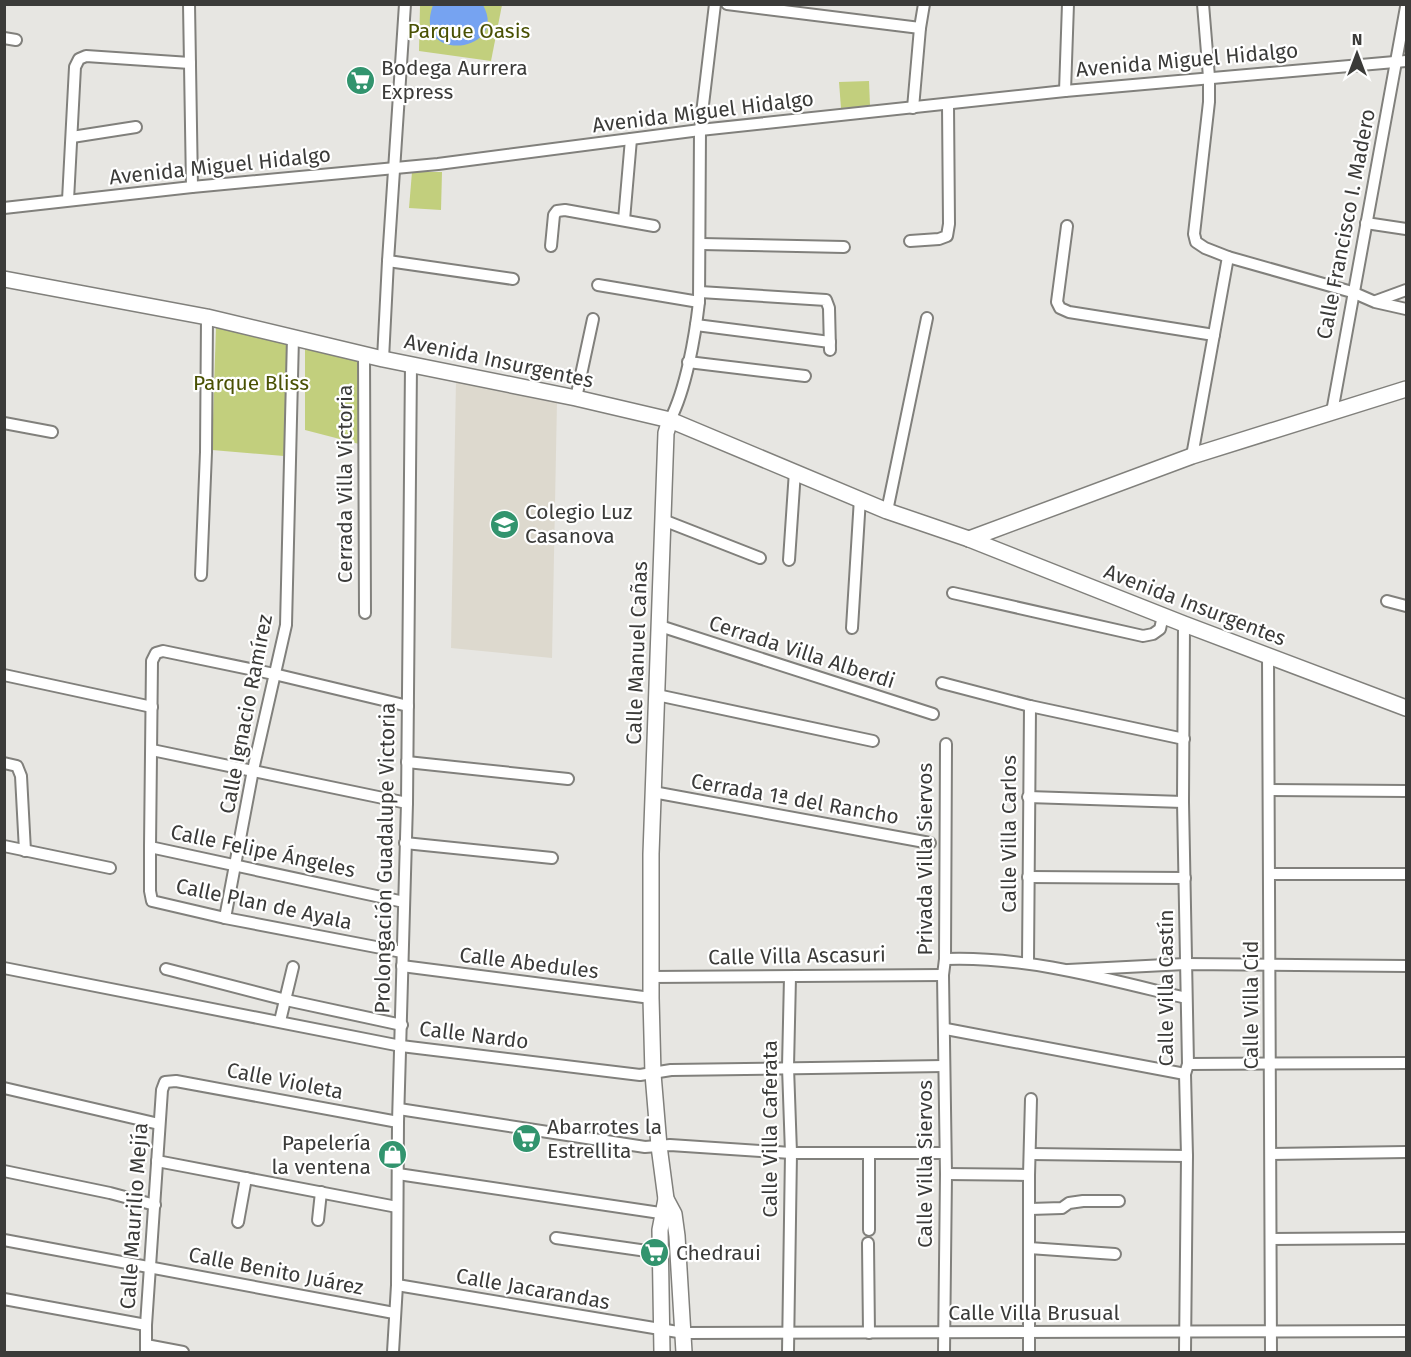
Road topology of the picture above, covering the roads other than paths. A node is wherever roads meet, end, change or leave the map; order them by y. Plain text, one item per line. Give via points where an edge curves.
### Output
1 (189, 4) edge
2 (405, 4) edge
3 (715, 4) edge
4 (727, 4) edge
5 (924, 4) edge
6 (1068, 4) edge
7 (1203, 4) edge
8 (1407, 7) edge
9 (812, 9) edge
10 (920, 28) junction
11 (4, 38) edge
12 (16, 40) dead end
13 (1402, 62) edge
14 (190, 63) junction
15 (1209, 77) junction
16 (1065, 91) junction
17 (948, 105) junction
18 (913, 108) junction
19 (136, 127) dead end
20 (700, 130) junction
21 (72, 136) junction
22 (631, 139) junction
23 (395, 168) junction
24 (192, 188) junction
25 (68, 200) junction
26 (4, 208) edge
27 (624, 220) junction
28 (1366, 223) junction
29 (654, 226) dead end
30 (1067, 226) dead end
31 (1407, 229) edge
32 (910, 241) dead end
33 (700, 244) junction
34 (551, 246) dead end
35 (844, 247) dead end
36 (1228, 257) junction
37 (388, 261) junction
38 (4, 279) edge
39 (513, 279) dead end
40 (598, 285) dead end
41 (1407, 290) edge
42 (1352, 292) junction
43 (699, 297) junction
44 (1375, 302) junction
45 (1407, 309) edge
46 (207, 317) junction
47 (593, 318) dead end
48 (927, 318) dead end
49 (696, 325) junction
50 (1214, 335) junction
51 (293, 337) junction
52 (364, 354) junction
53 (383, 359) junction
54 (688, 362) junction
55 (411, 365) junction
56 (805, 376) dead end
57 (1407, 389) edge
58 (576, 398) junction
59 (1332, 412) junction
60 (670, 420) junction
61 (4, 423) edge
62 (52, 432) dead end
63 (1192, 456) junction
64 (795, 471) junction
65 (860, 498) junction
66 (887, 511) junction
67 (663, 520) junction
68 (969, 539) junction
69 (760, 558) dead end
70 (789, 560) dead end
71 (201, 575) dead end
72 (953, 592) dead end
73 (1387, 602) dead end
74 (1407, 606) edge
75 (365, 613) dead end
76 (1163, 616) junction
77 (1184, 624) junction
78 (660, 626) junction
79 (852, 628) dead end
80 (1268, 656) junction
81 (274, 674) junction
82 (4, 675) edge
83 (942, 683) dead end
84 (657, 695) junction
85 (408, 706) junction
86 (1030, 706) junction
87 (152, 708) junction
88 (1407, 708) edge
89 (933, 714) dead end
90 (1184, 740) junction
91 (873, 741) dead end
92 (946, 744) dead end
93 (152, 750) junction
94 (4, 762) edge
95 (407, 762) junction
96 (254, 770) junction
97 (568, 779) dead end
98 (1269, 790) junction
99 (1407, 791) edge
100 (653, 792) junction
101 (1028, 798) junction
102 (1183, 802) junction
103 (407, 803) junction
104 (405, 843) junction
105 (930, 843) dead end
106 (4, 846) edge
107 (150, 847) junction
108 (25, 851) junction
109 (552, 858) dead end
110 (236, 866) junction
111 (110, 868) dead end
112 (1269, 874) junction
113 (1407, 874) edge
114 (1028, 878) junction
115 (1185, 878) junction
116 (404, 902) junction
117 (225, 918) junction
118 (402, 952) junction
119 (945, 959) junction
120 (1028, 963) junction
121 (1185, 964) junction
122 (1271, 964) junction
123 (402, 966) junction
124 (1407, 966) edge
125 (293, 967) dead end
126 (4, 968) edge
127 (166, 969) dead end
128 (1068, 970) junction
129 (943, 975) junction
130 (790, 976) junction
131 (651, 977) junction
132 (651, 998) junction
133 (1186, 998) junction
134 (286, 1000) junction
135 (280, 1021) junction
136 (402, 1025) junction
137 (946, 1029) junction
138 (400, 1046) junction
139 (1271, 1063) junction
140 (1407, 1063) edge
141 (944, 1066) junction
142 (788, 1067) junction
143 (1187, 1069) junction
144 (653, 1074) junction
145 (165, 1082) joint
146 (4, 1088) edge
147 (1031, 1099) dead end
148 (399, 1109) junction
149 (398, 1122) junction
150 (159, 1124) junction
151 (658, 1146) junction
152 (1407, 1152) edge
153 (945, 1153) junction
154 (791, 1154) junction
155 (869, 1154) junction
156 (1030, 1154) junction
157 (1271, 1154) junction
158 (1187, 1156) junction
159 (158, 1161) junction
160 (4, 1171) edge
161 (398, 1173) junction
162 (946, 1174) junction
163 (1029, 1175) junction
164 (246, 1178) junction
165 (321, 1192) junction
166 (1119, 1201) dead end
167 (155, 1205) junction
168 (397, 1207) junction
169 (667, 1209) junction
170 (1030, 1209) junction
171 (318, 1220) dead end
172 (238, 1222) dead end
173 (869, 1230) dead end
174 (556, 1238) dead end
175 (1407, 1238) edge
176 (1271, 1239) junction
177 (4, 1240) edge
178 (868, 1243) dead end
179 (1029, 1248) junction
180 (661, 1253) junction
181 (1115, 1254) dead end
182 (151, 1268) junction
183 (397, 1285) junction
184 (4, 1299) edge
185 (394, 1313) junction
186 (146, 1325) junction
187 (663, 1330) junction
188 (1270, 1330) junction
189 (1407, 1331) edge
190 (944, 1332) junction
191 (1028, 1332) junction
192 (1185, 1332) junction
193 (684, 1333) junction
194 (869, 1333) junction
195 (788, 1334) junction
196 (146, 1349) edge
197 (183, 1353) edge
198 (393, 1353) edge
199 (662, 1353) edge
200 (684, 1353) edge
201 (788, 1353) edge
202 (944, 1353) edge
203 (1029, 1353) edge
204 (1185, 1353) edge
205 (1271, 1353) edge

1 - 14 street
2 - 23 street
3 - 20 street, Calle Manuel Cañas
4 - 9 street
5 - 10 street
6 - 16 street
7 - 15 street
8 - 13 street, Calle Francisco I. Madero
9 - 10 street
10 - 18 street
11 - 12 street
13 - 15 street, Avenida Miguel Hidalgo
13 - 28 street, Calle Francisco I. Madero
14 - 21 street via 86,56 79,59 75,67
14 - 24 street
15 - 16 street, Avenida Miguel Hidalgo
15 - 36 street via 1194,234 1196,242 1204,248
16 - 17 street, Avenida Miguel Hidalgo
17 - 18 street, Avenida Miguel Hidalgo
17 - 32 street via 947,236
18 - 20 street, Avenida Miguel Hidalgo
19 - 21 street
20 - 22 street, Avenida Miguel Hidalgo
20 - 33 street, Calle Manuel Cañas
21 - 25 street
22 - 23 street, Avenida Miguel Hidalgo
22 - 27 street
23 - 24 street, Avenida Miguel Hidalgo
23 - 37 street
24 - 25 street, Avenida Miguel Hidalgo
25 - 26 street, Avenida Miguel Hidalgo
27 - 29 street
27 - 34 street via 557,211
28 - 31 street
28 - 42 street, Calle Francisco I. Madero
30 - 50 street via 1057,302 1060,308
33 - 35 street
33 - 43 street, Calle Manuel Cañas
36 - 42 street
36 - 50 street
37 - 39 street
37 - 53 street
38 - 46 street, Avenida Insurgentes
40 - 43 street
41 - 44 street
42 - 44 street
42 - 59 street, Calle Francisco I. Madero
43 - 49 street, Calle Manuel Cañas
43 - 49 street via 826,300 830,346
44 - 45 street
46 - 51 street, Avenida Insurgentes
46 - 71 street
47 - 58 street
48 - 66 street
49 - 54 street, Calle Manuel Cañas
50 - 63 street
51 - 52 street, Avenida Insurgentes
51 - 81 street, Calle Ignacio Ramírez via 286,625
52 - 53 street, Avenida Insurgentes
52 - 75 street, Cerrada Villa Victoria
53 - 55 street, Avenida Insurgentes
54 - 56 street
54 - 60 street, Calle Manuel Cañas
55 - 58 street, Avenida Insurgentes
55 - 85 street, Prolongación Guadalupe Victoria
57 - 59 street
58 - 60 street, Avenida Insurgentes
59 - 63 street
60 - 64 street, Avenida Insurgentes
60 - 67 street, Calle Manuel Cañas via 666,433
61 - 62 street
63 - 68 street
64 - 65 street, Avenida Insurgentes
64 - 70 street
65 - 66 street, Avenida Insurgentes
65 - 79 street
66 - 68 street, Avenida Insurgentes
67 - 69 street
67 - 78 street, Calle Manuel Cañas
68 - 76 street, Avenida Insurgentes
72 - 76 street via 1143,636 1160,629
73 - 74 street
76 - 77 street, Avenida Insurgentes
77 - 80 street, Avenida Insurgentes
77 - 90 street, Calle Villa Castín
78 - 84 street, Calle Manuel Cañas
78 - 89 street, Cerrada Villa Alberdi
80 - 88 street, Avenida Insurgentes
80 - 98 street, Calle Villa Cid
81 - 85 street
81 - 87 street via 163,651 156,653 152,661
81 - 96 street, Calle Ignacio Ramírez
82 - 87 street
83 - 86 street
84 - 91 street
84 - 100 street, Calle Manuel Cañas
85 - 95 street, Prolongación Guadalupe Victoria
86 - 90 street
86 - 101 street, Calle Villa Carlos
87 - 93 street
90 - 102 street, Calle Villa Castín
92 - 119 street, Privada Villa Siervos
93 - 96 street
93 - 107 street
94 - 108 street via 17,766 21,776
95 - 97 street
95 - 103 street, Prolongación Guadalupe Victoria
96 - 103 street
96 - 110 street, Calle Ignacio Ramírez
98 - 99 street
98 - 112 street, Calle Villa Cid
100 - 105 street, Cerrada 1ª del Rancho
100 - 131 street, Calle Manuel Cañas
101 - 102 street
101 - 114 street, Calle Villa Carlos
102 - 115 street, Calle Villa Castín
103 - 104 street, Prolongación Guadalupe Victoria
104 - 109 street
104 - 116 street, Prolongación Guadalupe Victoria
106 - 108 street
107 - 110 street, Calle Felipe Ángeles
107 - 117 street, Calle Plan de Ayala via 152,901
108 - 111 street
110 - 116 street, Calle Felipe Ángeles
110 - 117 street, Calle Ignacio Ramírez
112 - 113 street
112 - 122 street, Calle Villa Cid
114 - 115 street
114 - 120 street, Calle Villa Carlos
115 - 121 street, Calle Villa Castín
116 - 118 street, Prolongación Guadalupe Victoria
117 - 118 street, Calle Plan de Ayala
118 - 123 street, Prolongación Guadalupe Victoria
119 - 120 street
119 - 129 street, Privada Villa Siervos
120 - 128 street
121 - 122 street
121 - 128 street
121 - 133 street, Calle Villa Castín
122 - 124 street
122 - 139 street, Calle Villa Cid
123 - 132 street, Calle Abedules
123 - 136 street, Prolongación Guadalupe Victoria
125 - 134 street
126 - 135 street, Calle Nardo
127 - 134 street
128 - 133 street
129 - 130 street, Calle Villa Ascasuri
129 - 137 street, Calle Villa Siervos
130 - 131 street, Calle Villa Ascasuri
130 - 142 street, Calle Villa Caferata
131 - 132 street, Calle Manuel Cañas
132 - 144 street, Calle Manuel Cañas
133 - 143 street, Calle Villa Castín
134 - 135 street
134 - 136 street
135 - 138 street, Calle Nardo
136 - 138 street, Prolongación Guadalupe Victoria
137 - 141 street, Calle Villa Siervos
137 - 143 street
138 - 144 street, Calle Nardo
138 - 148 street, Prolongación Guadalupe Victoria
139 - 140 street
139 - 143 street
139 - 157 street, Calle Villa Cid
141 - 142 street, Calle Nardo
141 - 153 street, Calle Villa Siervos
142 - 144 street, Calle Nardo via 671,1070
142 - 154 street, Calle Villa Caferata
143 - 158 street, Calle Villa Castín
144 - 151 street, Calle Manuel Cañas
145 - 149 street, Calle Violeta
145 - 150 street, Calle Maurilio Mejía
146 - 150 street
147 - 156 street
148 - 149 street, Prolongación Guadalupe Victoria
148 - 151 street
149 - 161 street, Prolongación Guadalupe Victoria
150 - 159 street, Calle Maurilio Mejía
151 - 154 street
151 - 169 street, Calle Manuel Cañas
152 - 157 street
153 - 155 street
153 - 162 street, Calle Villa Siervos
154 - 155 street
154 - 195 street, Calle Villa Caferata
155 - 173 street
156 - 158 street
156 - 163 street
157 - 176 street, Calle Villa Cid
158 - 192 street, Calle Villa Castín
159 - 164 street
159 - 167 street, Calle Maurilio Mejía
160 - 167 street
161 - 168 street, Prolongación Guadalupe Victoria
161 - 169 street
162 - 163 street
162 - 190 street, Calle Villa Siervos
163 - 170 street
164 - 165 street
164 - 172 street
165 - 168 street
165 - 171 street
166 - 170 street via 1083,1201 1062,1208
167 - 182 street, Calle Maurilio Mejía
168 - 183 street, Prolongación Guadalupe Victoria
169 - 180 street, Calle Manuel Cañas
169 - 193 street, Calle Manuel Cañas
170 - 179 street
174 - 180 street
175 - 176 street
176 - 188 street, Calle Villa Cid
177 - 182 street, Calle Benito Juárez
178 - 194 street
179 - 181 street
179 - 191 street
180 - 187 street, Calle Manuel Cañas
182 - 185 street, Calle Benito Juárez
182 - 186 street, Calle Maurilio Mejía
183 - 185 street, Prolongación Guadalupe Victoria
183 - 187 street, Calle Jacarandas
184 - 186 street
185 - 198 street, Prolongación Guadalupe Victoria
186 - 196 street, Calle Maurilio Mejía
187 - 193 street, Calle Villa Brusual
187 - 199 street, Calle Manuel Cañas
188 - 189 street, Calle Villa Brusual
188 - 192 street, Calle Villa Brusual
188 - 205 street, Calle Villa Cid
190 - 191 street, Calle Villa Brusual
190 - 194 street, Calle Villa Brusual
190 - 202 street, Calle Villa Siervos
191 - 192 street, Calle Villa Brusual
191 - 203 street
192 - 204 street, Calle Villa Castín
193 - 195 street, Calle Villa Brusual
193 - 200 street, Calle Manuel Cañas
194 - 195 street, Calle Villa Brusual
195 - 201 street, Calle Villa Caferata
196 - 197 street

